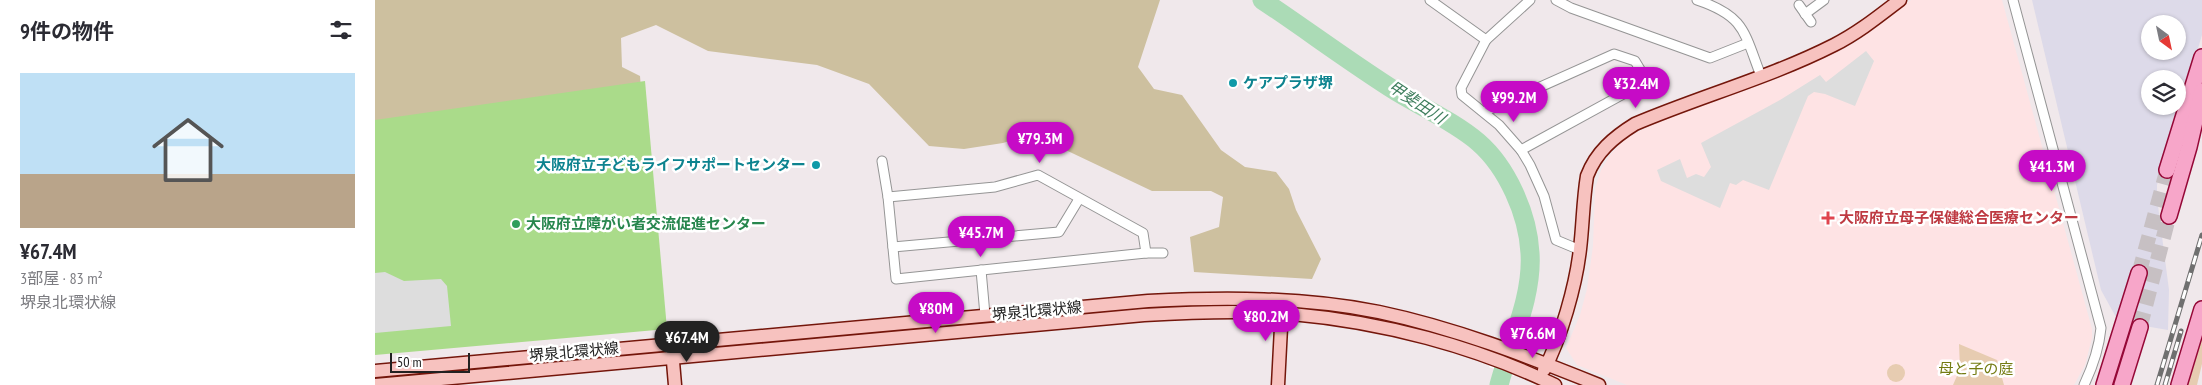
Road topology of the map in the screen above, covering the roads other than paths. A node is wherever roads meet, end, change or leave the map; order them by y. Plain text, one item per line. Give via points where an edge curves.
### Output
1 (1430, 0) edge
2 (1529, 0) edge
3 (1556, 0) edge
4 (1697, 0) edge
5 (1825, 0) edge
6 (1900, 0) edge
7 (2013, 0) edge
8 (1799, 5) dead end
9 (1805, 14) junction
10 (1811, 22) dead end
11 (1487, 40) junction
12 (1748, 43) junction
13 (2202, 57) edge
14 (1761, 76) junction
15 (2202, 91) edge
16 (1484, 112) junction
17 (1521, 150) junction
18 (882, 161) dead end
19 (2167, 170) tunnel mouth
20 (888, 197) junction
21 (1079, 199) junction
22 (2169, 216) tunnel mouth
23 (893, 247) junction
24 (1580, 250) junction
25 (1146, 253) junction
26 (1163, 253) dead end
27 (981, 270) junction
28 (2139, 273) tunnel mouth
29 (1282, 300) junction
30 (2202, 309) edge
31 (1281, 314) junction
32 (985, 315) junction
33 (2140, 327) tunnel mouth
34 (671, 344) junction
35 (672, 357) junction
36 (1547, 364) junction
37 (375, 370) edge
38 (1539, 381) edge
39 (375, 385) edge
40 (675, 385) edge
41 (1277, 385) edge
42 (1554, 385) edge
43 (1599, 385) edge
44 (2084, 385) edge
45 (2104, 385) edge
46 (2122, 385) edge
47 (2179, 385) edge

1 - 11 street
2 - 11 street
3 - 12 street via 1710,58
4 - 12 street via 1731,15 1740,25
5 - 9 street
6 - 14 main road via 1871,23 1833,46
7 - 44 street via 2101,328 2094,364
8 - 9 street
9 - 10 street
11 - 16 street via 1461,88 1462,95
12 - 14 street
13 - 19 main road
14 - 24 main road via 1635,124 1611,141 1591,164 1587,176
15 - 22 main road
16 - 17 street
16 - 17 street via 1614,54 1635,61 1647,81
17 - 24 street via 1544,196 1556,240
18 - 20 street
20 - 21 street via 995,187 1038,176
20 - 23 street
21 - 23 street via 1059,232
21 - 25 street via 1143,233
23 - 27 street via 896,279
24 - 36 main road via 1565,314
25 - 26 street
25 - 27 street
27 - 32 street
28 - 45 main road
29 - 31 main road
29 - 32 main road, 堺泉北環状線 via 1221,297 1148,300
29 - 36 main road, 堺泉北環状線 via 1379,312 1449,330
30 - 47 main road
31 - 35 main road, 堺泉北環状線 via 1207,311 1145,315
31 - 38 main road, 堺泉北環状線 via 1346,321 1434,339 1517,368
31 - 41 main road
32 - 34 main road, 堺泉北環状線
33 - 46 main road
34 - 35 main road
34 - 37 main road, 堺泉北環状線
35 - 39 main road, 堺泉北環状線
35 - 40 main road
36 - 38 main road
36 - 42 main road
36 - 43 main road, 堺泉北環状線
38 - 42 main road, 堺泉北環状線

